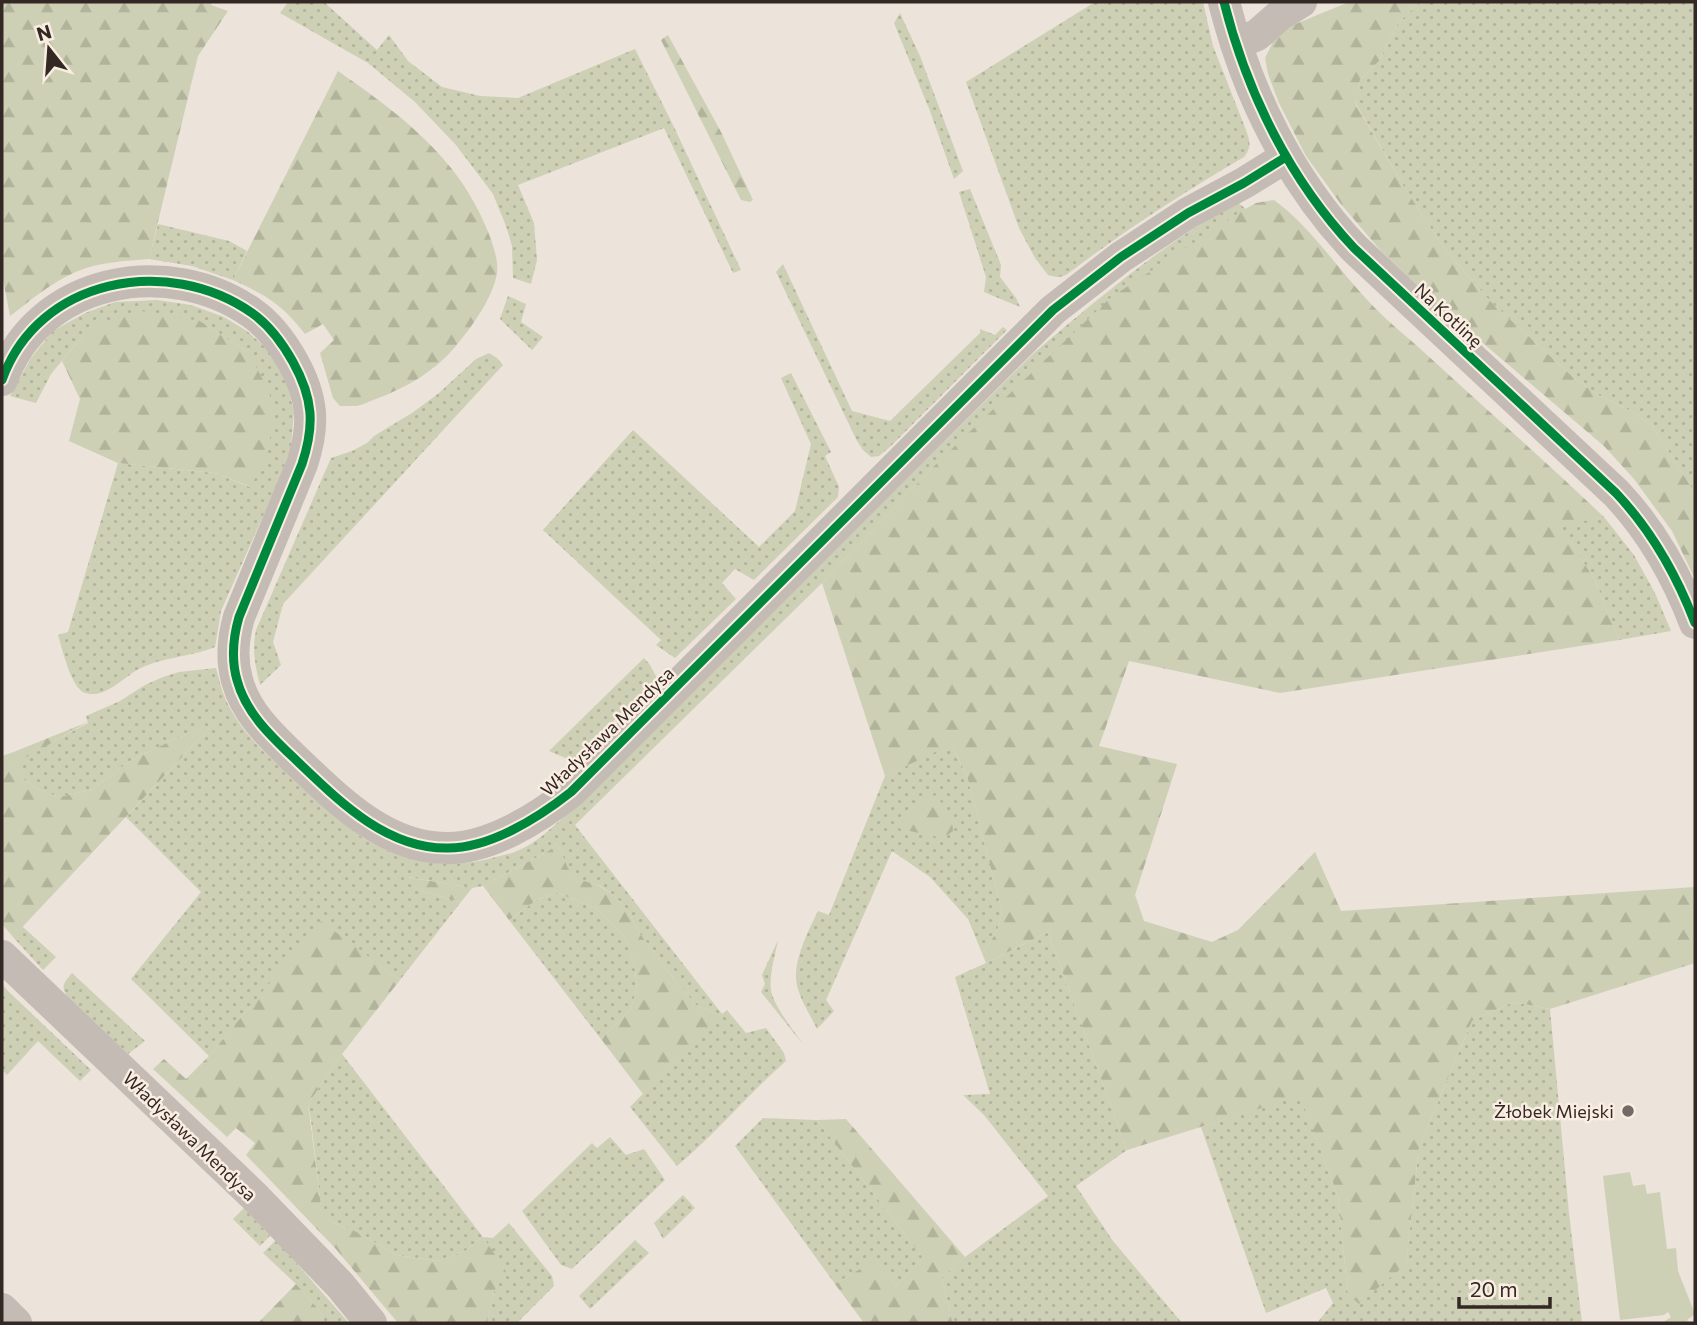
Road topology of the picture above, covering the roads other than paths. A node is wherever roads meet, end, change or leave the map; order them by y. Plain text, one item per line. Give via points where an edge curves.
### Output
1 (1224, 2) edge
2 (1301, 2) edge
3 (1236, 44) junction
4 (1286, 157) junction
5 (2, 380) edge
6 (1695, 623) edge
7 (2, 956) edge
8 (2, 1310) edge
9 (16, 1323) edge
10 (371, 1323) edge

1 - 3 street, Na Kotlinę
2 - 3 street via 1257,35
3 - 4 street, Na Kotlinę
4 - 5 street, Władysława Mendysa via 1121,257 1054,310 571,792 496,837 447,849 397,838 341,803 263,728 237,681 234,637 239,617 302,464 311,421 307,393 296,368 262,322 243,307 188,284 152,280 117,284 79,297 37,324 14,352
4 - 6 street, Na Kotlinę via 1353,248 1634,512 1669,565
7 - 10 street, Władysława Mendysa via 254,1196
8 - 9 street

